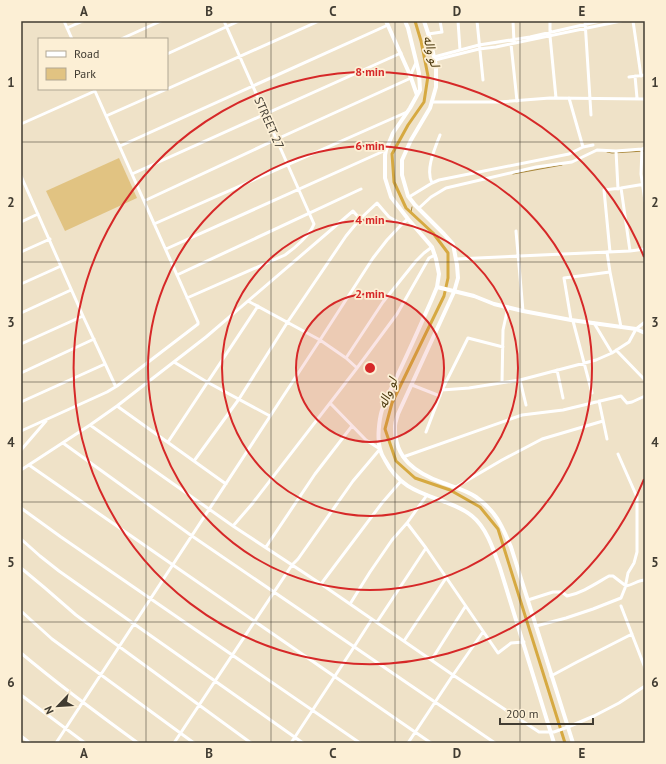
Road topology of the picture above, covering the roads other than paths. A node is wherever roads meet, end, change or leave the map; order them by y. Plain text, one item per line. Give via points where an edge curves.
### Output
1 (64, 21) edge
2 (83, 21) edge
3 (161, 21) edge
4 (224, 21) edge
5 (239, 21) edge
6 (319, 21) edge
7 (405, 21) edge
8 (424, 21) edge
9 (440, 21) edge
10 (458, 21) edge
11 (477, 21) edge
12 (513, 21) edge
13 (550, 21) edge
14 (600, 21) edge
15 (621, 21) edge
16 (634, 21) edge
17 (387, 23) edge
18 (585, 25) edge
19 (226, 26) junction
20 (67, 28) junction
21 (428, 34) junction
22 (550, 34) junction
23 (72, 38) edge
24 (123, 38) edge
25 (513, 42) junction
26 (479, 47) junction
27 (460, 50) junction
28 (168, 54) edge
29 (401, 54) junction
30 (240, 56) junction
31 (434, 59) junction
32 (416, 63) junction
33 (635, 76) junction
34 (643, 76) edge
35 (628, 77) dead end
36 (410, 78) junction
37 (483, 80) dead end
38 (253, 86) junction
39 (168, 89) edge
40 (94, 90) edge
41 (165, 90) edge
42 (417, 95) junction
43 (556, 98) junction
44 (569, 98) junction
45 (591, 98) junction
46 (636, 98) junction
47 (645, 99) edge
48 (517, 101) junction
49 (432, 102) junction
50 (408, 112) junction
51 (265, 114) junction
52 (592, 115) dead end
53 (106, 116) junction
54 (21, 124) edge
55 (440, 135) dead end
56 (276, 139) junction
57 (594, 145) dead end
58 (120, 146) junction
59 (584, 147) junction
60 (644, 149) edge
61 (386, 150) junction
62 (616, 151) junction
63 (288, 165) junction
64 (132, 174) junction
65 (21, 176) edge
66 (432, 183) junction
67 (644, 184) edge
68 (25, 185) junction
69 (21, 187) edge
70 (299, 189) junction
71 (361, 189) dead end
72 (619, 189) junction
73 (409, 197) junction
74 (144, 201) junction
75 (645, 201) edge
76 (419, 208) junction
77 (310, 213) junction
78 (38, 214) junction
79 (360, 219) junction
80 (408, 220) junction
81 (21, 222) edge
82 (154, 224) junction
83 (402, 224) junction
84 (516, 231) dead end
85 (50, 239) junction
86 (432, 247) junction
87 (166, 249) junction
88 (645, 249) edge
89 (630, 251) junction
90 (21, 252) edge
91 (609, 252) junction
92 (435, 255) junction
93 (518, 256) junction
94 (456, 259) junction
95 (61, 266) junction
96 (610, 272) junction
97 (177, 275) junction
98 (21, 284) edge
99 (438, 287) junction
100 (71, 290) junction
101 (453, 292) junction
102 (187, 298) junction
103 (248, 301) junction
104 (258, 306) junction
105 (508, 307) junction
106 (523, 311) junction
107 (21, 313) edge
108 (83, 316) junction
109 (572, 321) junction
110 (645, 322) edge
111 (287, 323) junction
112 (594, 323) junction
113 (621, 327) junction
114 (636, 329) junction
115 (645, 334) edge
116 (94, 339) junction
117 (320, 340) junction
118 (21, 344) edge
119 (503, 347) junction
120 (616, 350) junction
121 (612, 353) junction
122 (346, 358) junction
123 (174, 362) junction
124 (584, 363) junction
125 (105, 364) junction
126 (357, 368) junction
127 (557, 370) junction
128 (21, 373) edge
129 (520, 380) junction
130 (645, 380) edge
131 (207, 382) junction
132 (502, 383) junction
133 (412, 385) junction
134 (116, 386) junction
135 (442, 390) junction
136 (592, 393) dead end
137 (440, 396) junction
138 (645, 396) edge
139 (563, 398) dead end
140 (239, 400) junction
141 (21, 402) edge
142 (599, 402) junction
143 (330, 403) junction
144 (117, 406) junction
145 (526, 406) dead end
146 (270, 416) junction
147 (47, 419) junction
148 (603, 421) junction
149 (90, 425) junction
150 (352, 426) junction
151 (21, 431) edge
152 (426, 432) dead end
153 (607, 439) dead end
154 (168, 442) junction
155 (63, 443) junction
156 (380, 449) junction
157 (21, 450) edge
158 (618, 454) dead end
159 (403, 457) junction
160 (194, 461) junction
161 (29, 465) junction
162 (21, 470) edge
163 (401, 481) junction
164 (226, 484) junction
165 (456, 487) junction
166 (427, 495) junction
167 (21, 508) edge
168 (209, 509) junction
169 (407, 523) junction
170 (233, 526) junction
171 (192, 536) junction
172 (21, 539) edge
173 (266, 547) junction
174 (426, 548) junction
175 (172, 565) junction
176 (292, 565) junction
177 (21, 568) edge
178 (446, 578) junction
179 (645, 580) edge
180 (321, 584) junction
181 (626, 586) junction
182 (274, 592) junction
183 (151, 599) junction
184 (528, 600) junction
185 (350, 604) junction
186 (621, 606) dead end
187 (465, 607) junction
188 (21, 611) edge
189 (372, 619) junction
190 (254, 621) junction
191 (377, 622) junction
192 (134, 625) junction
193 (536, 626) junction
194 (483, 632) junction
195 (632, 634) junction
196 (404, 641) junction
197 (524, 642) junction
198 (119, 647) junction
199 (354, 647) junction
200 (21, 654) edge
201 (232, 655) junction
202 (432, 659) junction
203 (645, 668) edge
204 (100, 675) junction
205 (453, 675) junction
206 (335, 676) junction
207 (551, 676) junction
208 (215, 681) junction
209 (645, 686) edge
210 (21, 695) edge
211 (435, 702) junction
212 (82, 703) junction
213 (199, 705) junction
214 (313, 710) junction
215 (566, 728) junction
216 (65, 729) junction
217 (415, 732) junction
218 (552, 732) junction
219 (181, 733) junction
220 (21, 736) edge
221 (295, 737) junction
222 (30, 743) edge
223 (56, 743) edge
224 (85, 743) edge
225 (138, 743) edge
226 (174, 743) edge
227 (194, 743) edge
228 (251, 743) edge
229 (291, 743) edge
230 (303, 743) edge
231 (360, 743) edge
232 (408, 743) edge
233 (431, 743) edge
234 (495, 743) edge
235 (554, 743) edge
236 (573, 743) edge

1 - 20 street
2 - 20 street
3 - 24 street
4 - 19 street, STREET 27
5 - 19 street
6 - 30 street
7 - 32 street
8 - 21 street
9 - 21 street via 442,32
10 - 27 street
11 - 26 street
12 - 25 street
13 - 22 street
14 - 18 street
15 - 18 street
16 - 34 street
17 - 29 street
17 - 38 street
18 - 22 street
18 - 45 street
19 - 28 street
19 - 30 street, STREET 27
20 - 23 street
21 - 31 street
22 - 25 street
22 - 43 street
25 - 26 street
25 - 48 street
26 - 27 street
26 - 31 street
26 - 37 street
27 - 31 street
29 - 36 street
29 - 51 street
30 - 38 street, STREET 27
30 - 39 street
31 - 49 street via 436,87
32 - 36 street
32 - 42 street via 420,90
33 - 34 street
33 - 35 street
33 - 46 street
36 - 42 street
36 - 56 street
38 - 51 street, STREET 27
38 - 58 street
40 - 53 street
40 - 54 street
41 - 53 street
42 - 50 street
43 - 44 street
43 - 48 street
44 - 45 street
44 - 59 street
45 - 46 street
45 - 52 street
46 - 47 street
48 - 49 street
49 - 73 street via 410,140 402,160 402,175
50 - 61 street via 393,133
50 - 63 street
51 - 56 street, STREET 27
51 - 64 street
53 - 58 street
55 - 66 street via 430,168
56 - 63 street, STREET 27
56 - 74 street
57 - 59 street
58 - 64 street
59 - 66 street via 570,154
60 - 62 street
60 - 67 street via 641,174
61 - 70 street
61 - 80 street via 385,178 391,197
62 - 72 street
62 - 76 street via 596,150 572,162 536,167 446,188 430,197
63 - 70 street, STREET 27
63 - 82 street
64 - 74 street
65 - 68 street
66 - 73 street
67 - 72 street
67 - 75 street
68 - 69 street
68 - 78 street
70 - 77 street, STREET 27
70 - 87 street
71 - 77 street
72 - 89 street
72 - 91 street via 604,190
73 - 76 street
74 - 82 street
76 - 94 street via 453,244
77 - 97 street
77 - 102 street, STREET 27 via 314,224 312,229 285,255
78 - 81 street
78 - 85 street
79 - 83 street via 377,203 389,217
79 - 103 street via 353,211
79 - 111 street
80 - 83 street
80 - 86 street
82 - 87 street
83 - 117 street via 373,258
84 - 93 street
85 - 90 street
85 - 95 street
86 - 92 street
86 - 122 street via 416,261 383,302
87 - 97 street
88 - 89 street
89 - 91 street
91 - 93 street
91 - 96 street
92 - 99 street via 439,274
92 - 126 street via 429,258 397,314
93 - 94 street
93 - 106 street
94 - 101 street via 458,278
95 - 98 street
95 - 100 street
96 - 109 street via 564,278
96 - 113 street
97 - 102 street
99 - 101 street
99 - 156 street via 382,409 378,429
100 - 107 street
100 - 108 street
101 - 105 street
101 - 133 street
102 - 134 street via 197,325
103 - 104 street
103 - 123 street
104 - 111 street
104 - 131 street
105 - 106 street
105 - 119 street via 503,330
106 - 109 street
108 - 116 street
108 - 118 street
109 - 112 street
109 - 124 street
110 - 114 street
111 - 117 street
111 - 140 street
112 - 113 street
112 - 121 street
113 - 114 street
114 - 115 street
114 - 120 street via 629,342
116 - 125 street
116 - 128 street
117 - 122 street
117 - 146 street
119 - 132 street
119 - 135 street via 468,338
120 - 121 street
120 - 130 street
121 - 124 street
122 - 126 street
123 - 131 street
123 - 144 street
124 - 127 street
124 - 136 street
125 - 134 street
125 - 141 street
126 - 143 street
127 - 129 street
127 - 139 street
129 - 132 street
129 - 145 street
131 - 140 street
131 - 154 street
132 - 135 street
133 - 137 street
133 - 159 street via 395,426 396,439
134 - 147 street
135 - 137 street
137 - 152 street
138 - 142 street via 627,403 622,396
140 - 146 street
140 - 160 street
142 - 148 street
142 - 159 street via 522,415
143 - 150 street
143 - 170 street
144 - 149 street
144 - 154 street
146 - 164 street
147 - 151 street
147 - 157 street
148 - 153 street
148 - 165 street via 542,439
149 - 155 street
149 - 168 street
150 - 156 street
150 - 173 street via 315,474
154 - 160 street
155 - 161 street
155 - 171 street
156 - 163 street via 389,468
156 - 176 street via 353,481
158 - 181 street via 637,497 637,552 628,573
159 - 165 street via 412,467
160 - 164 street
161 - 162 street
161 - 175 street
163 - 166 street
163 - 180 street
164 - 168 street
165 - 184 street via 492,510 502,525
166 - 169 street
166 - 197 street via 459,507 479,522 495,552
167 - 183 street
168 - 170 street
168 - 171 street
169 - 174 street
169 - 185 street via 388,546
170 - 173 street
171 - 175 street
171 - 182 street
172 - 192 street via 59,571
173 - 176 street
174 - 178 street
174 - 191 street
175 - 183 street
175 - 190 street
176 - 180 street
176 - 182 street
177 - 198 street via 76,615
178 - 187 street
178 - 196 street
179 - 181 street
180 - 185 street
181 - 184 street via 613,576 609,576 575,594 567,596 562,592 553,592
181 - 193 street via 621,598
182 - 190 street
182 - 199 street
183 - 192 street
183 - 201 street
184 - 193 street
185 - 189 street
186 - 195 street
187 - 194 street
187 - 202 street
188 - 204 street via 52,639
189 - 191 street
189 - 199 street
190 - 201 street
190 - 206 street
191 - 196 street
192 - 198 street
192 - 208 street
193 - 207 street
194 - 197 street via 498,653 511,643
194 - 205 street
195 - 203 street
195 - 207 street
196 - 202 street
197 - 218 street
198 - 204 street
198 - 213 street
199 - 206 street
199 - 211 street
200 - 212 street
201 - 208 street
201 - 214 street
202 - 205 street
204 - 212 street
204 - 219 street
205 - 211 street
205 - 218 street via 539,732
206 - 214 street
206 - 217 street
207 - 215 street
208 - 213 street
208 - 221 street
209 - 215 street via 619,703
210 - 216 street
211 - 217 street
211 - 234 street
212 - 216 street
212 - 225 street
213 - 219 street
213 - 228 street
214 - 221 street
214 - 231 street
215 - 218 street
215 - 236 street
216 - 223 street
216 - 224 street
217 - 232 street
217 - 233 street
218 - 235 street
219 - 226 street
219 - 227 street
220 - 222 street
221 - 229 street
221 - 230 street

